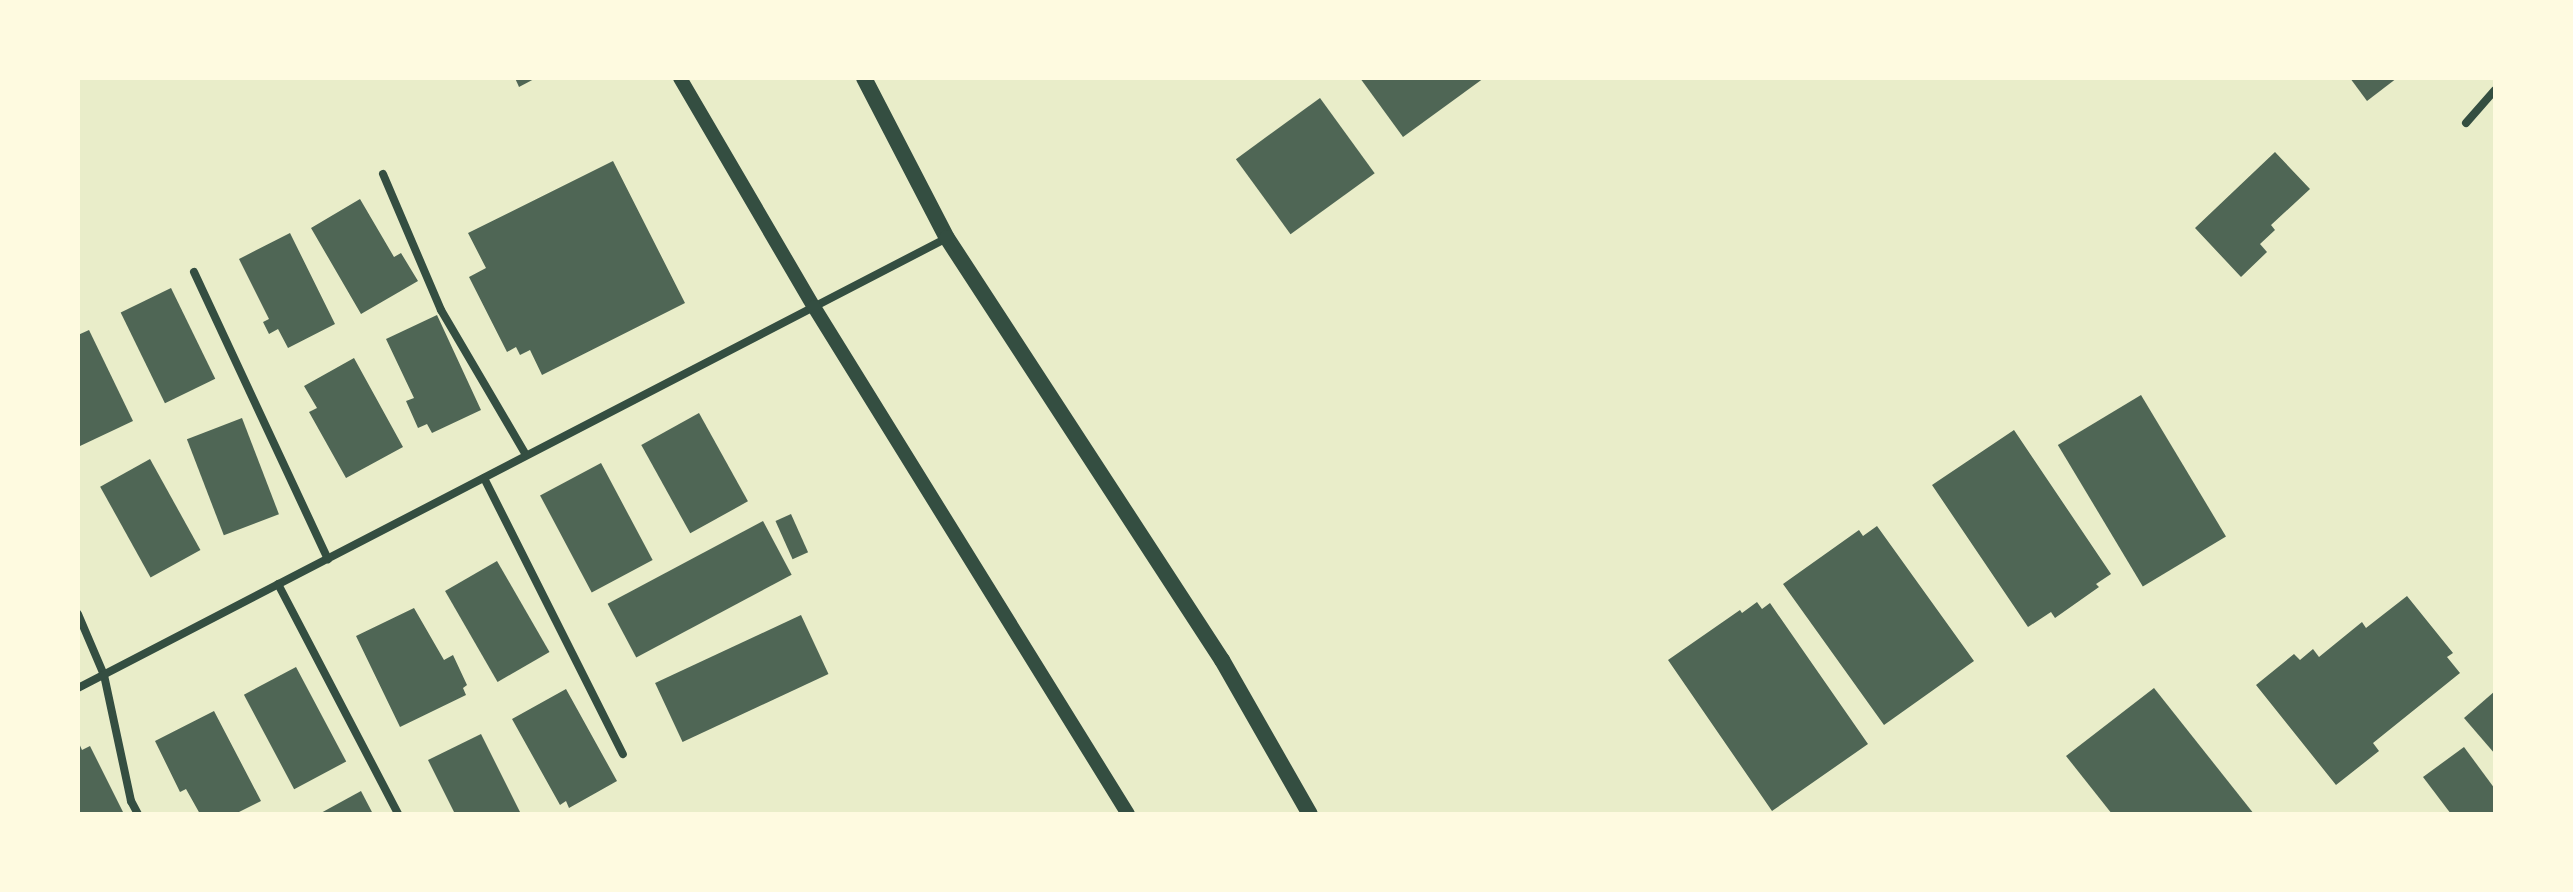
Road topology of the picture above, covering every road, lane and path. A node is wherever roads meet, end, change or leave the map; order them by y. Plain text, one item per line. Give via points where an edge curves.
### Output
1 (680, 78) edge
2 (864, 78) edge
3 (2495, 90) edge
4 (2466, 123) dead end
5 (383, 174) dead end
6 (947, 238) junction
7 (194, 272) dead end
8 (814, 307) junction
9 (526, 455) junction
10 (484, 478) junction
11 (328, 559) junction
12 (278, 584) junction
13 (78, 614) edge
14 (104, 675) junction
15 (78, 688) edge
16 (623, 754) dead end
17 (138, 814) edge
18 (398, 814) edge
19 (1128, 814) edge
20 (1310, 814) edge

1 - 8 street
2 - 6 main road
3 - 4 street
5 - 9 street via 441,310
6 - 8 street
6 - 20 main road via 1222,660
7 - 11 street
8 - 9 street
8 - 19 street
9 - 10 street
10 - 11 street
10 - 16 street
11 - 12 street
12 - 14 street
12 - 18 street
13 - 14 street
14 - 15 street
14 - 17 street

